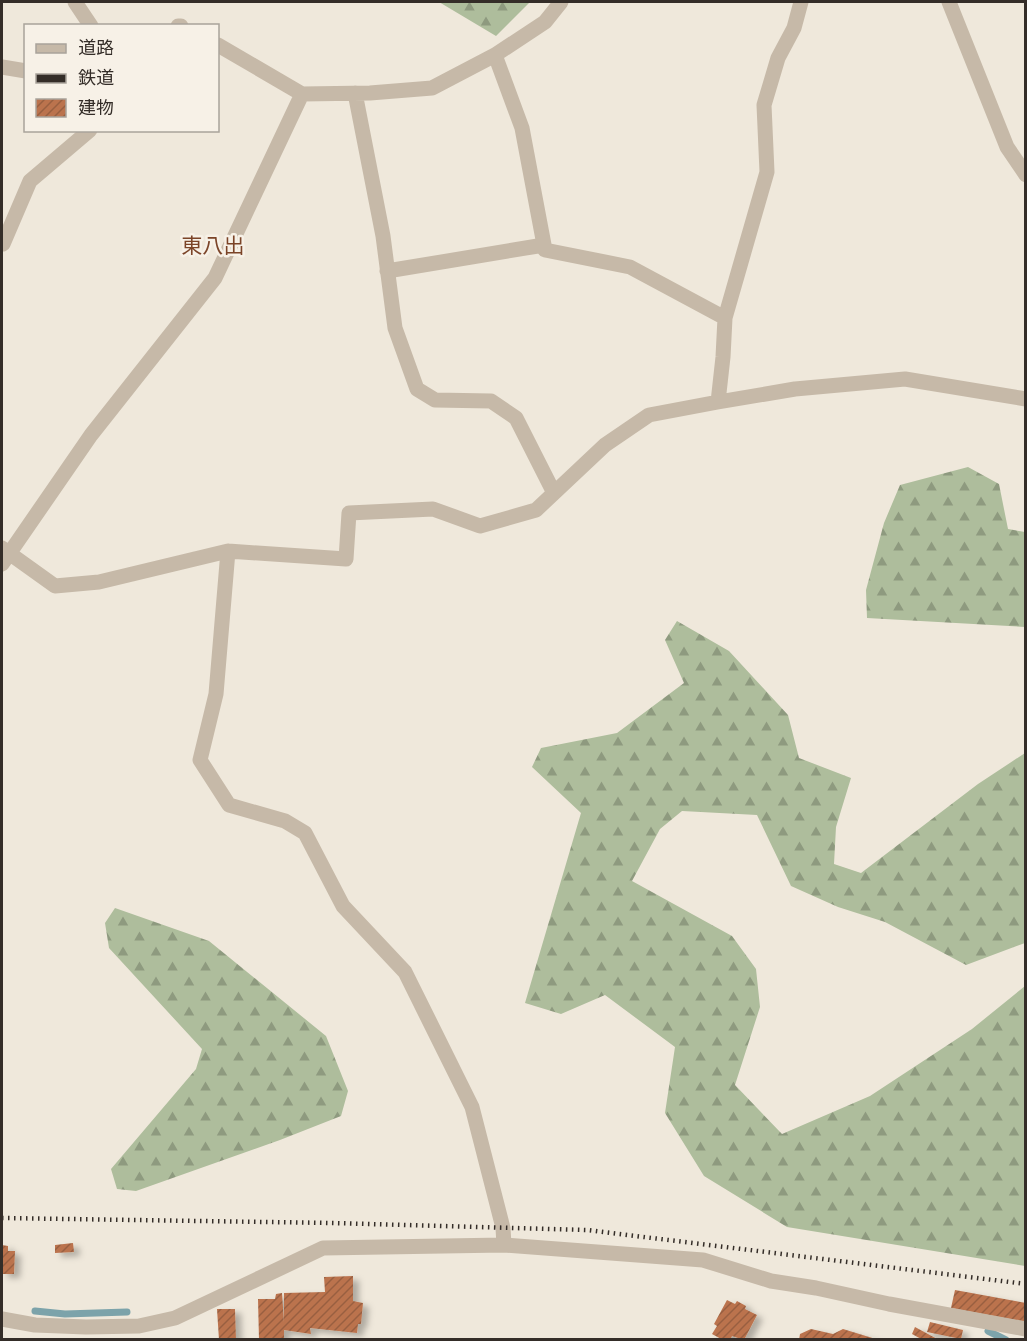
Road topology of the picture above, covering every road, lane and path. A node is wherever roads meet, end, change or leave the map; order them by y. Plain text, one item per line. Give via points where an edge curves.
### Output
1 (75, 2) edge
2 (561, 2) edge
3 (801, 2) edge
4 (949, 2) edge
5 (90, 24) edge
6 (219, 46) edge
7 (495, 55) junction
8 (2, 67) edge
9 (24, 70) edge
10 (355, 93) junction
11 (302, 94) junction
12 (88, 132) edge
13 (1026, 175) edge
14 (3, 244) dead end
15 (544, 245) junction
16 (387, 271) junction
17 (725, 318) junction
18 (1026, 399) edge
19 (718, 402) junction
20 (554, 493) junction
21 (228, 551) junction
22 (4, 556) edge
23 (504, 1245) junction
24 (2, 1319) edge
25 (1026, 1329) edge

1 - 5 street
2 - 7 street via 545,22
3 - 17 street via 764,105 767,172
4 - 13 street via 1007,147
6 - 11 street
7 - 10 street via 432,88
7 - 15 street via 522,128
8 - 9 street
10 - 11 street
10 - 16 street
11 - 22 street via 214,278 91,435
12 - 14 street via 30,181
15 - 16 street
15 - 17 street via 545,250 630,267
16 - 20 street via 395,328 417,389 435,400 491,401 516,417
17 - 19 street
18 - 19 street via 904,379 795,389
19 - 20 street via 649,415 605,446
20 - 21 street via 536,510 480,526 433,509 349,513 346,559
21 - 22 street via 99,582 55,586
21 - 23 street via 216,694 200,760 229,805 285,821 305,833 343,906 405,972 472,1107
23 - 24 street via 323,1248 175,1318 139,1326 35,1325
23 - 25 street via 703,1260 771,1281

